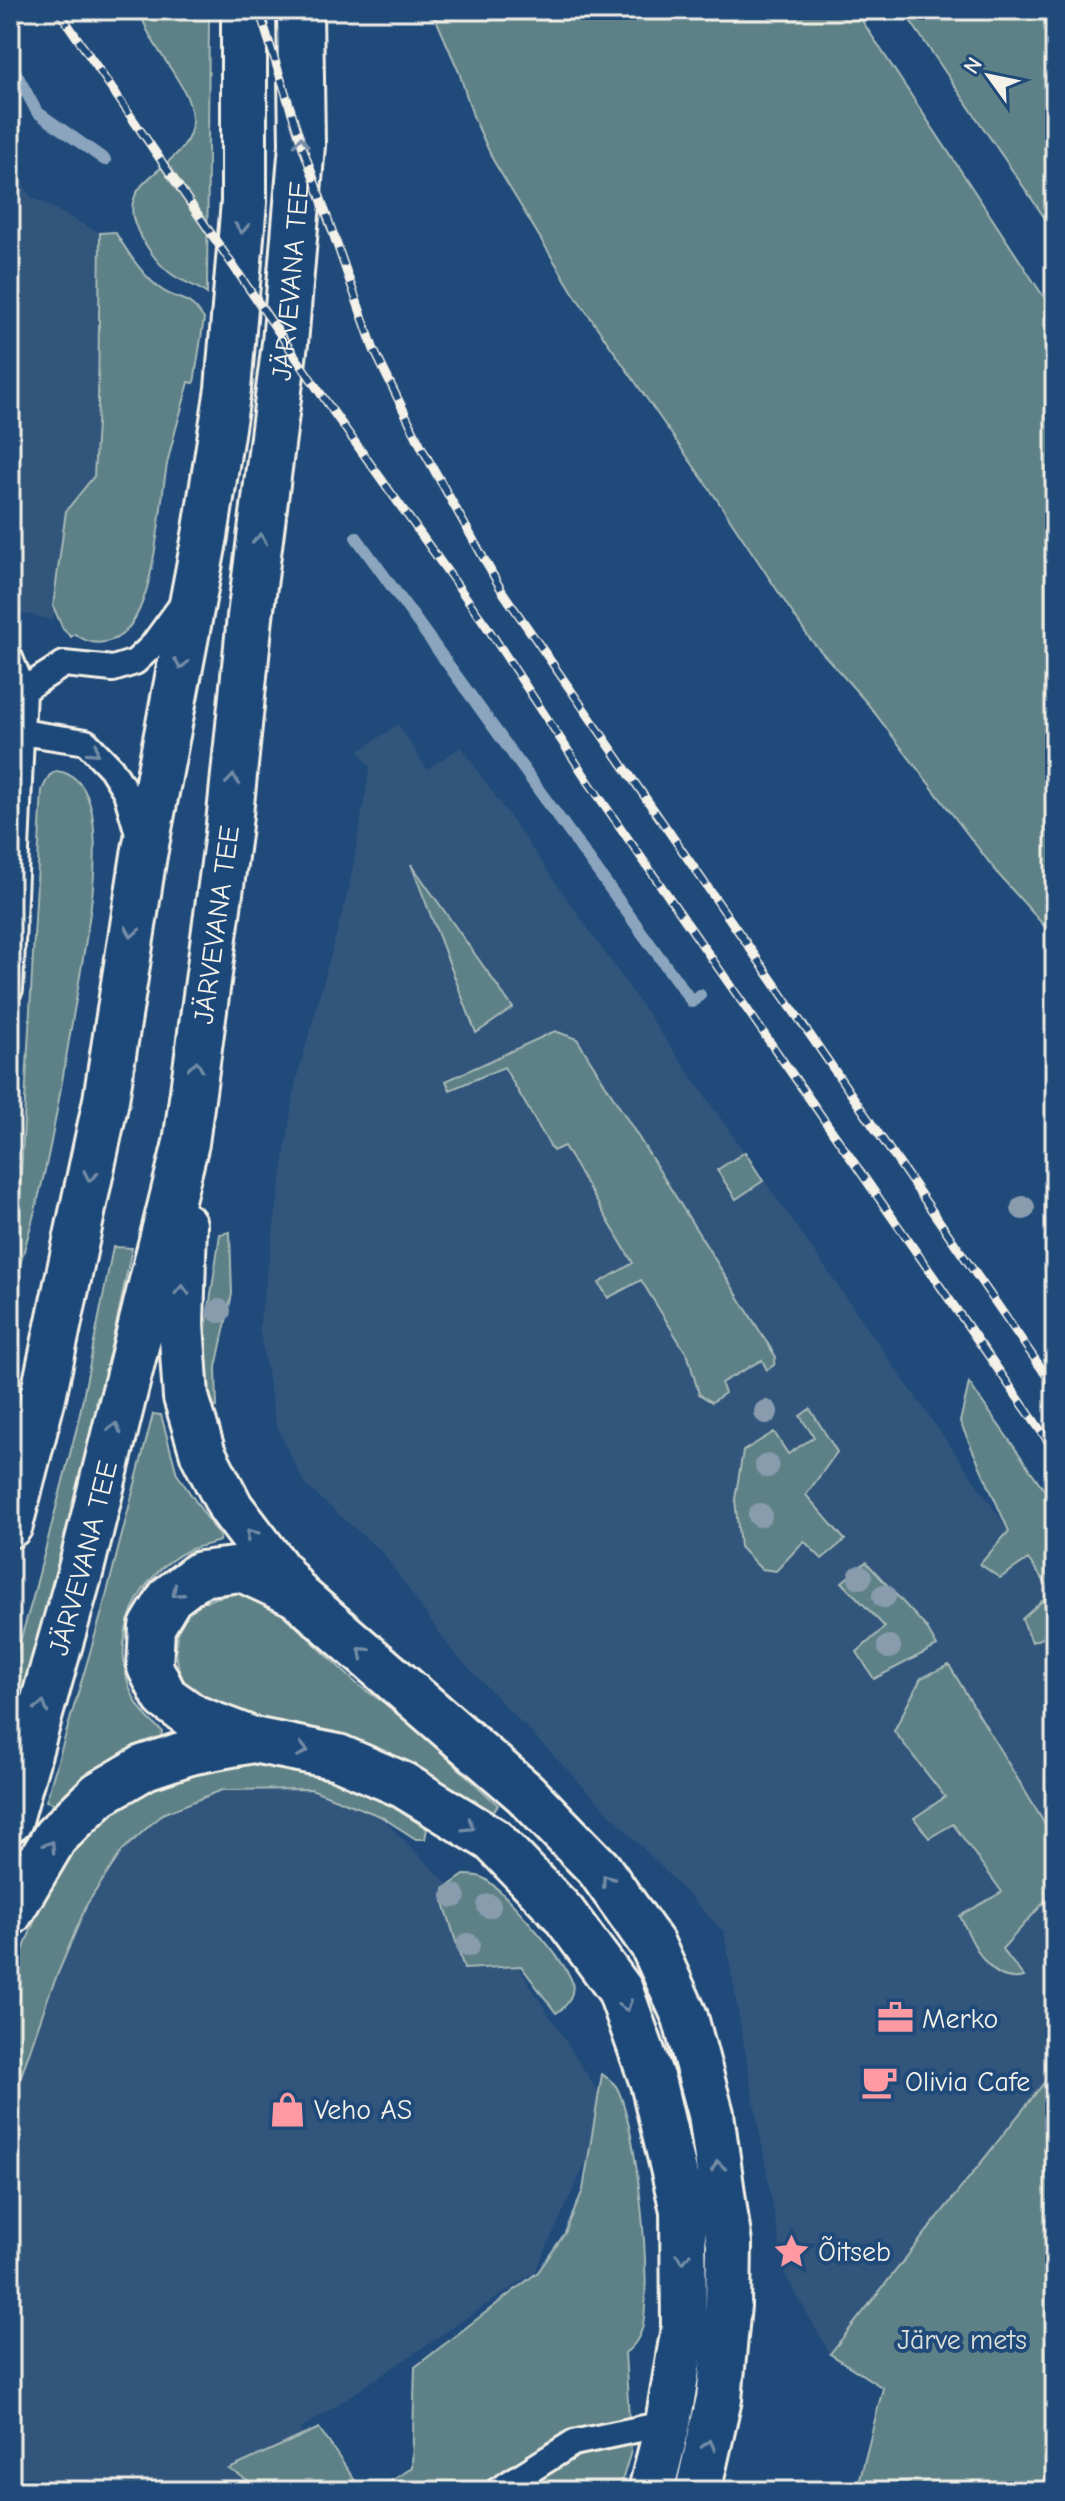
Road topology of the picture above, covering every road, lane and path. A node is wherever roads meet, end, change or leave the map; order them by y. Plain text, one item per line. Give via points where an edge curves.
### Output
1 (244, 10) edge
2 (300, 10) edge
3 (195, 587) junction
4 (10, 658) edge
5 (23, 690) junction
6 (21, 732) junction
7 (144, 855) junction
8 (10, 989) edge
9 (186, 1143) junction
10 (10, 1525) edge
11 (298, 1596) junction
12 (253, 1740) junction
13 (10, 1820) edge
14 (10, 1913) edge
15 (668, 2423) junction
16 (497, 2491) edge
17 (651, 2491) edge
18 (698, 2491) edge

1 -> 3 highway, JÄRVEVANA TEE via 240,275 228,389
9 -> 2 highway, JÄRVEVANA TEE via 285,343 302,145
3 - 5 lane via 135,662 113,669 64,664
3 -> 7 highway, JÄRVEVANA TEE
4 - 5 lane
5 - 6 lane
6 -> 7 lane via 86,742 126,792
6 - 8 lane
7 -> 10 highway, JÄRVEVANA TEE via 106,1100
11 -> 9 highway via 231,1508 203,1454 186,1397 181,1324
13 -> 9 highway, JÄRVEVANA TEE via 81,1569
11 -> 12 highway via 242,1569 200,1574 170,1597 152,1627 150,1667 165,1697 193,1717
18 -> 11 highway via 719,2399 729,2244 711,2114 679,2005 652,1944 599,1869 525,1793
14 -> 12 highway via 55,1837 99,1794 145,1767
12 -> 15 highway via 338,1757 403,1785 493,1840 563,1913 620,1990 653,2083 683,2210 684,2328
15 - 16 lane via 573,2443
15 - 17 highway

